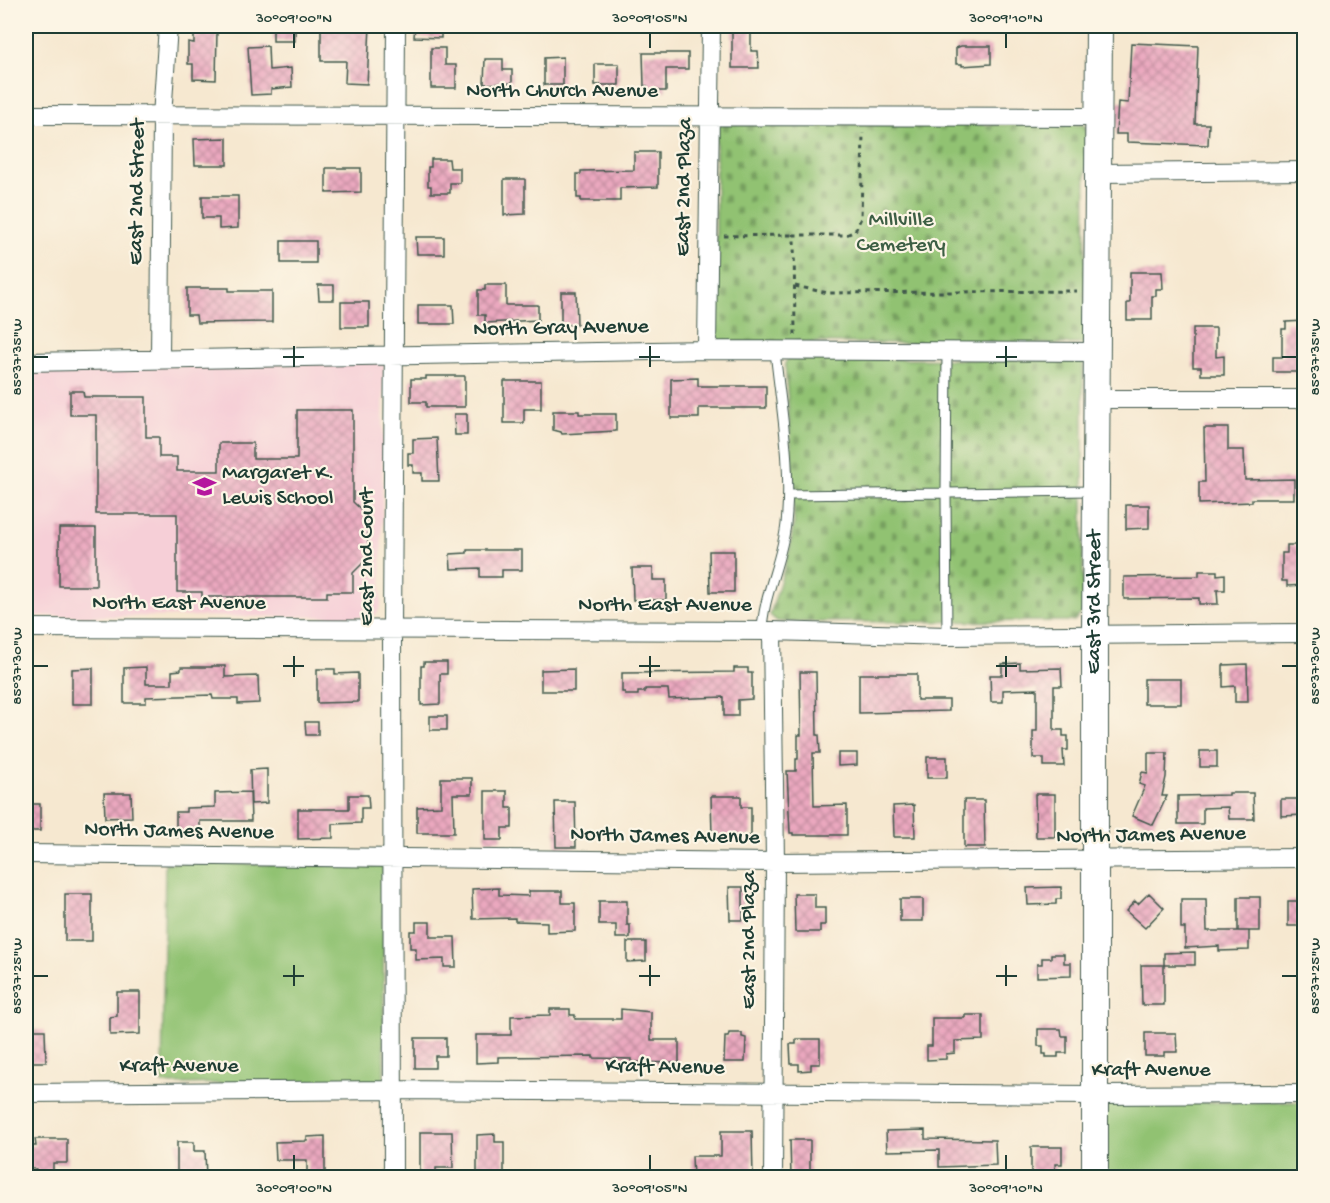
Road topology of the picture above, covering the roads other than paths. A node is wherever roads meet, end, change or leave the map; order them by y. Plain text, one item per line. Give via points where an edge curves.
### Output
1 (168, 26) edge
2 (396, 26) edge
3 (711, 26) edge
4 (1099, 26) edge
5 (26, 115) edge
6 (395, 116) junction
7 (710, 116) junction
8 (162, 117) junction
9 (1098, 117) junction
10 (1305, 171) edge
11 (1098, 173) junction
12 (707, 350) junction
13 (775, 351) junction
14 (947, 351) junction
15 (1097, 352) junction
16 (394, 356) junction
17 (160, 358) junction
18 (26, 362) edge
19 (1097, 399) junction
20 (1305, 399) edge
21 (1096, 491) junction
22 (946, 492) junction
23 (788, 495) junction
24 (26, 628) edge
25 (392, 629) junction
26 (767, 631) junction
27 (1305, 633) edge
28 (1095, 635) junction
29 (947, 636) junction
30 (26, 854) edge
31 (1305, 858) edge
32 (392, 859) junction
33 (1096, 860) junction
34 (775, 862) junction
35 (393, 1090) junction
36 (26, 1093) edge
37 (774, 1093) junction
38 (1305, 1094) edge
39 (1096, 1095) junction
40 (393, 1178) edge
41 (773, 1178) edge
42 (1095, 1178) edge

1 - 8 street, East 2nd Street
2 - 6 street, East 2nd Court
3 - 7 street, East 2nd Plaza
4 - 9 street, East 3rd Street
5 - 8 street, North Church Avenue
6 - 7 street, North Church Avenue
6 - 8 street, North Church Avenue
6 - 16 street, East 2nd Court
7 - 9 street, North Church Avenue
7 - 12 street, East 2nd Plaza
8 - 17 street, East 2nd Street
9 - 11 street, East 3rd Street
10 - 11 street
11 - 15 street, East 3rd Street
12 - 13 street, North Gray Avenue
12 - 16 street, North Gray Avenue
13 - 14 street, North Gray Avenue
13 - 23 lane, East 2nd Plaza
14 - 15 street, North Gray Avenue
14 - 22 lane
15 - 19 street, East 3rd Street
16 - 17 street, North Gray Avenue
16 - 25 street, East 2nd Court
17 - 18 street, North Gray Avenue
19 - 20 street
19 - 21 street, East 3rd Street
21 - 22 lane
21 - 28 street, East 3rd Street
22 - 23 lane
22 - 29 lane
23 - 26 lane, East 2nd Plaza via 778,566 762,614
24 - 25 street, North East Avenue
25 - 26 street, North East Avenue
25 - 32 street, East 2nd Court
26 - 29 street, North East Avenue
26 - 34 street, East 2nd Plaza
27 - 28 street, North East Avenue
28 - 29 street, North East Avenue
28 - 33 street, East 3rd Street
30 - 32 street, North James Avenue
31 - 33 street, North James Avenue
32 - 34 street, North James Avenue
32 - 35 street, East 2nd Court
33 - 34 street, North James Avenue
33 - 39 street, East 3rd Street
34 - 37 street, East 2nd Plaza
35 - 36 street, Kraft Avenue
35 - 37 street, Kraft Avenue
35 - 40 street, East 2nd Court
37 - 39 street, Kraft Avenue
37 - 41 street, East 2nd Plaza
38 - 39 street, Kraft Avenue
39 - 42 street, East 3rd Street

